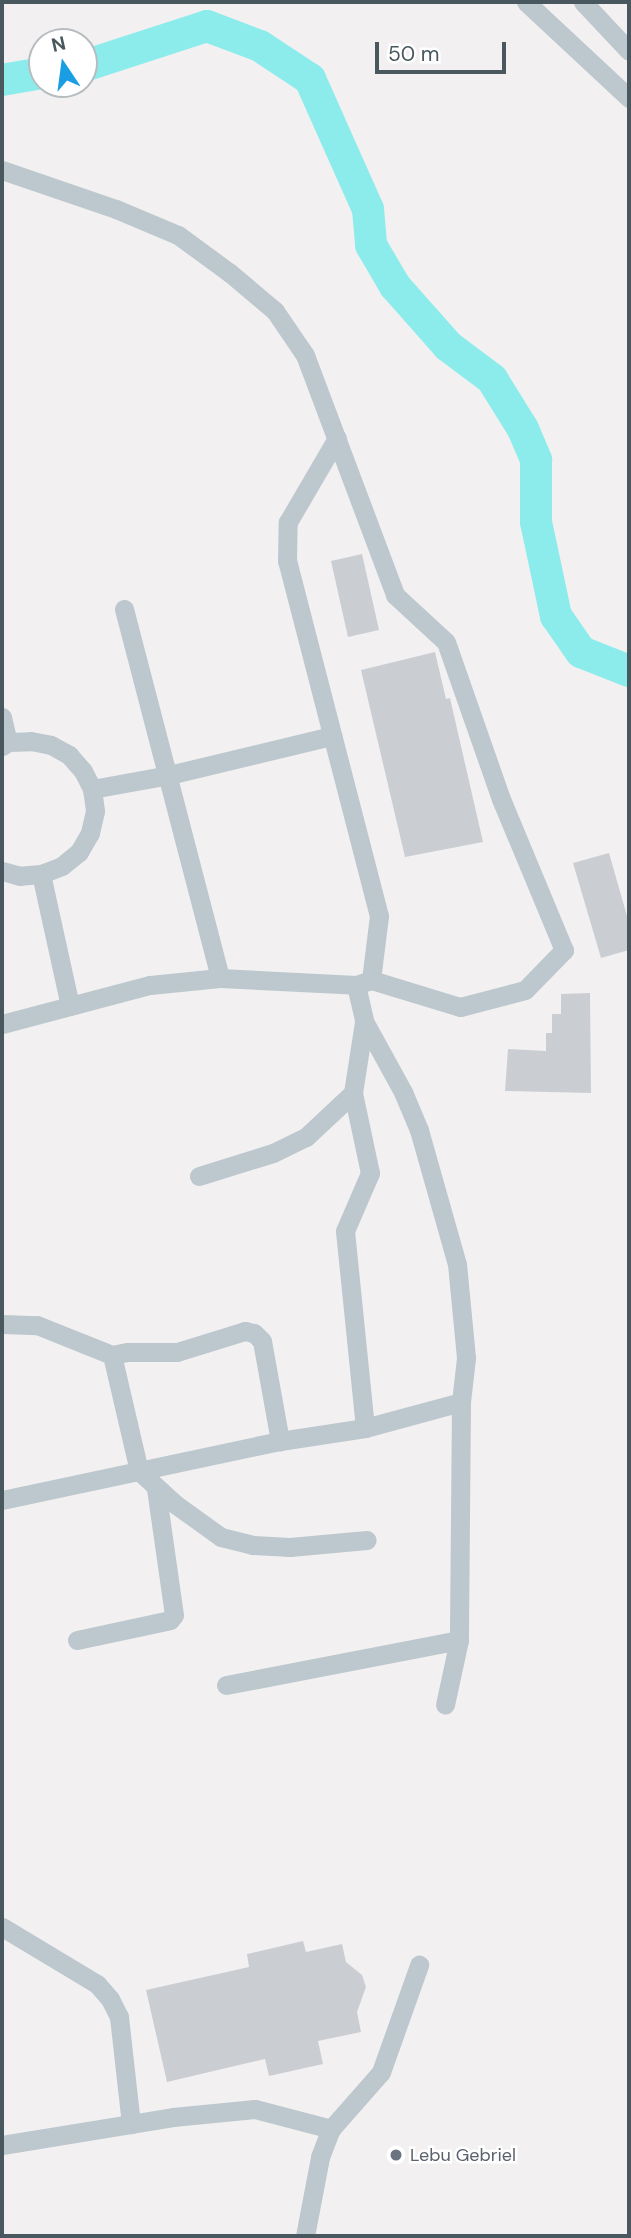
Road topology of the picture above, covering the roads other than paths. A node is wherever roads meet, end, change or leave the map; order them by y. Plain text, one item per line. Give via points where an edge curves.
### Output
1 (526, 2) edge
2 (583, 2) edge
3 (629, 51) edge
4 (629, 98) edge
5 (2, 170) edge
6 (337, 438) junction
7 (124, 609) dead end
8 (2, 717) edge
9 (332, 736) junction
10 (5, 744) edge
11 (169, 775) junction
12 (92, 789) junction
13 (2, 871) edge
14 (41, 874) junction
15 (220, 978) junction
16 (364, 982) junction
17 (70, 1006) junction
18 (364, 1021) junction
19 (2, 1024) edge
20 (354, 1093) junction
21 (199, 1175) dead end
22 (2, 1324) edge
23 (112, 1355) junction
24 (461, 1402) junction
25 (365, 1428) junction
26 (280, 1441) junction
27 (139, 1471) junction
28 (156, 1489) junction
29 (2, 1500) edge
30 (367, 1541) dead end
31 (77, 1640) dead end
32 (459, 1640) junction
33 (226, 1685) dead end
34 (444, 1705) dead end
35 (2, 1927) edge
36 (419, 1965) dead end
37 (131, 2124) junction
38 (331, 2129) junction
39 (2, 2145) edge
40 (305, 2236) edge

1 - 4 street
2 - 3 street
5 - 6 street via 116,209 178,236 230,273 275,311 304,355
6 - 9 street via 288,522 287,561
6 - 16 street via 396,595 446,642 501,799 564,950 525,990 460,1007
7 - 11 street
8 - 10 street
9 - 11 street
9 - 16 street via 379,916
10 - 12 street via 31,741 60,750 83,771
11 - 12 street
11 - 15 street
12 - 14 street via 95,811 79,852 62,866
13 - 14 street via 20,876
14 - 17 street
15 - 16 street
15 - 17 street via 150,985
16 - 18 street
17 - 19 street
18 - 20 street
18 - 24 street via 419,1130 451,1238 465,1328
20 - 21 street via 306,1137 273,1153
20 - 25 street via 370,1173 345,1231
22 - 23 street via 37,1325
23 - 26 street via 177,1352 245,1331 254,1333 262,1341
23 - 27 street
24 - 25 street
24 - 32 street
25 - 26 street
26 - 27 street
27 - 28 street
27 - 29 street
28 - 30 street via 221,1537 252,1545
28 - 31 street via 174,1615 170,1620
32 - 33 street
32 - 34 street
35 - 37 street via 97,1984 110,1999 119,2017
36 - 38 street via 381,2072
37 - 38 street via 255,2109
37 - 39 street
38 - 40 street via 320,2157

